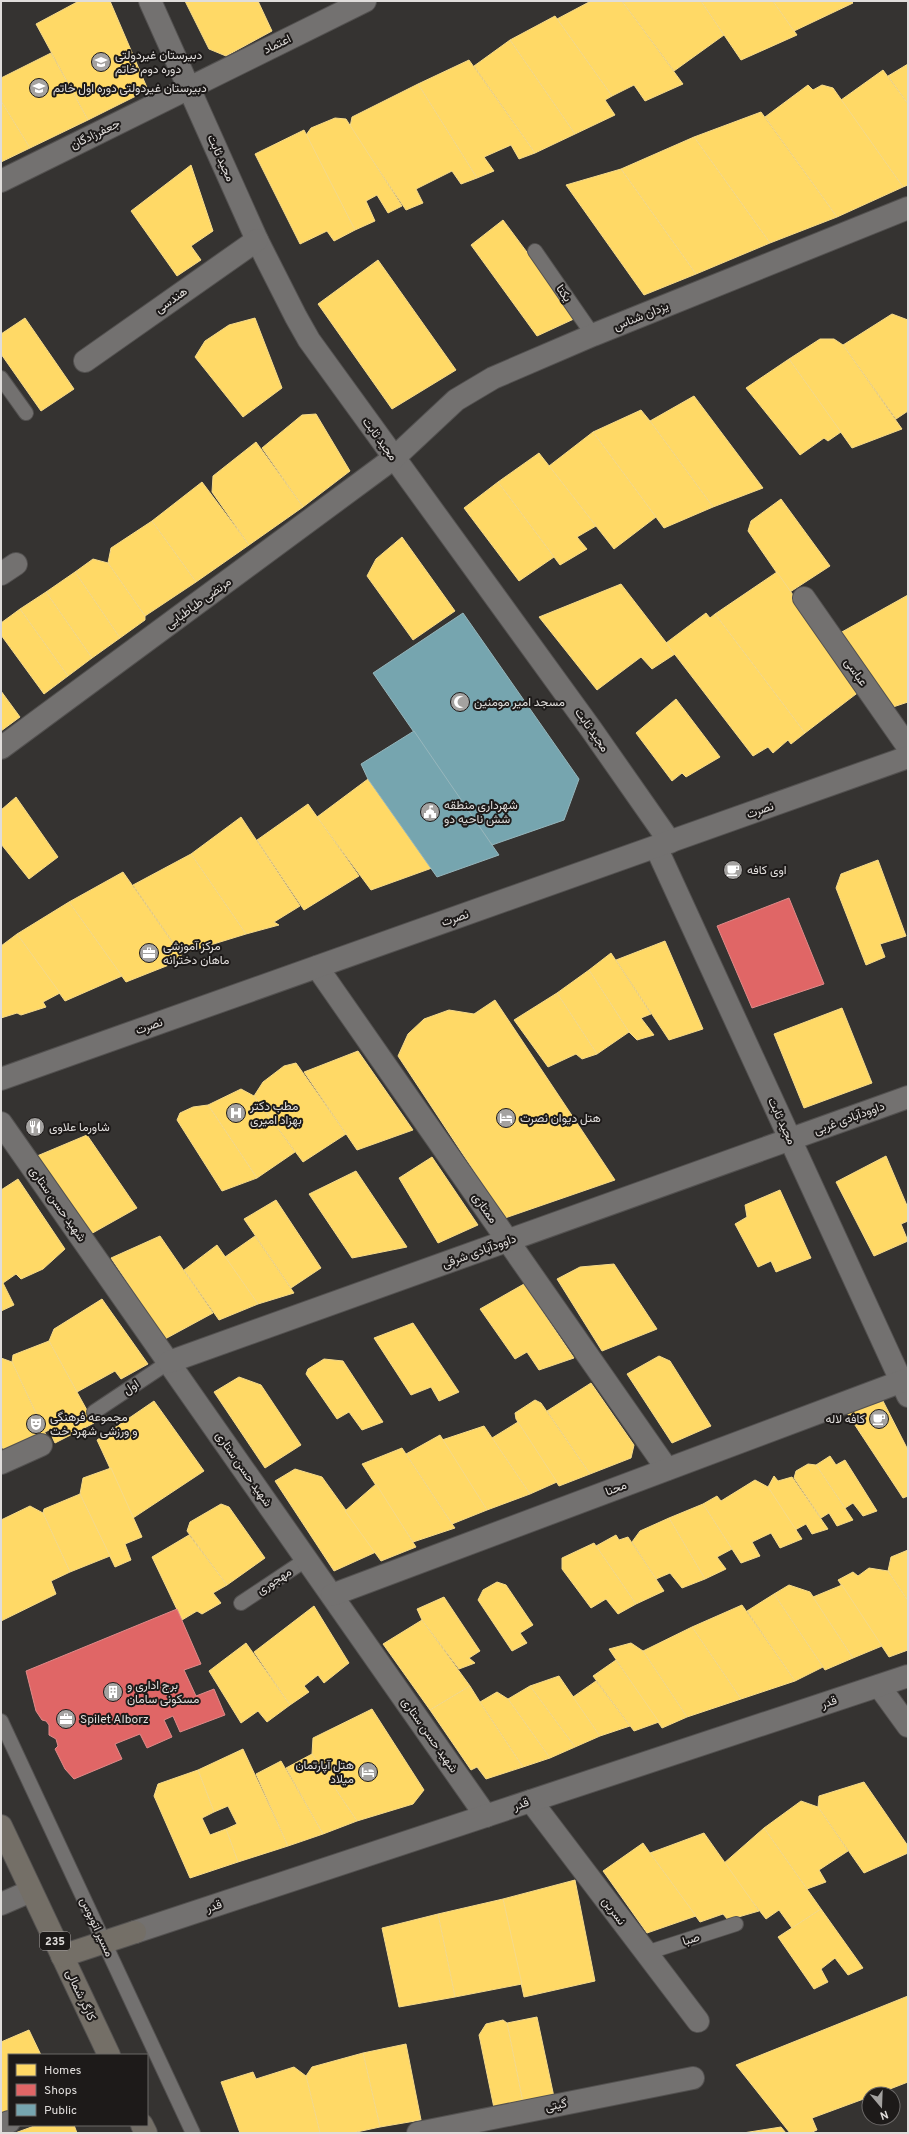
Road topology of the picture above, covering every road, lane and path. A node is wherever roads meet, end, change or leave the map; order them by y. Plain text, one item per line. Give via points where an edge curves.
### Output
1 (150, 1) edge
2 (365, 1) edge
3 (189, 88) junction
4 (1, 181) edge
5 (908, 208) edge
6 (257, 240) junction
7 (535, 251) dead end
8 (593, 335) junction
9 (85, 360) dead end
10 (1, 378) edge
11 (26, 412) dead end
12 (394, 458) junction
13 (804, 598) dead end
14 (908, 747) edge
15 (1, 748) edge
16 (908, 757) edge
17 (663, 844) junction
18 (317, 967) junction
19 (1, 1079) edge
20 (908, 1097) edge
21 (1, 1123) edge
22 (790, 1139) junction
23 (507, 1241) junction
24 (169, 1362) junction
25 (906, 1385) edge
26 (94, 1412) dead end
27 (41, 1445) dead end
28 (1, 1463) edge
29 (667, 1469) junction
30 (307, 1560) junction
31 (332, 1595) junction
32 (241, 1603) dead end
33 (908, 1676) edge
34 (880, 1686) junction
35 (1, 1721) edge
36 (908, 1726) edge
37 (531, 1801) junction
38 (486, 1816) junction
39 (1, 1826) edge
40 (31, 1891) junction
41 (1, 1904) edge
42 (736, 1924) dead end
43 (135, 1932) joint
44 (105, 1942) junction
45 (646, 1953) junction
46 (62, 1956) junction
47 (698, 2021) dead end
48 (109, 2054) edge
49 (693, 2078) dead end
50 (193, 2133) edge
51 (418, 2133) edge

1 - 3 street, مجید ثابت
2 - 3 street, اعتماد
3 - 4 street, جعفرزادگان
3 - 6 street, مجید ثابت
5 - 8 street, یزدان شناس
6 - 9 street, هندسی
6 - 12 street, مجید ثابت via 309,340
7 - 8 lane, یکتا
8 - 12 street, یزدان شناس via 493,378 470,391 438,415
10 - 11 lane
12 - 15 street, مرتضی طباطبایی
12 - 17 street, مجید ثابت via 591,729
13 - 14 street, عباسی
16 - 17 street, نصرت
17 - 18 street, نصرت
17 - 22 street, مجید ثابت
18 - 19 street, نصرت
18 - 23 street, ممتازی
20 - 22 street, داوودآبادی غربی
21 - 24 street, شهید حسن ستاری
22 - 23 street, داوودآبادی شرقی
22 - 25 street, مجید ثابت
23 - 24 street, داوودآبادی شرقی
23 - 29 street, ممتازی
24 - 26 lane, اول
24 - 30 street, شهید حسن ستاری
25 - 29 street, محنا
27 - 28 street
29 - 31 street, محنا
30 - 31 street, شهید حسن ستاری
30 - 32 lane, مهجوری
31 - 38 street, شهید حسن ستاری
33 - 34 street, قدر
34 - 36 street
34 - 37 street, قدر
35 - 44 lane, مسیر اتوبوس
37 - 38 street, قدر
37 - 45 street, نسرین
38 - 43 street, قدر
39 - 40 main road, کارگر شمالی / 235
40 - 41 street
40 - 46 main road, کارگر شمالی / 235
42 - 45 lane, صبا
43 - 44 main road
44 - 46 main road
44 - 50 lane, مسیر اتوبوس
45 - 47 street, نسرین
46 - 48 main road, کارگر شمالی / 235
49 - 51 street, گیتی

